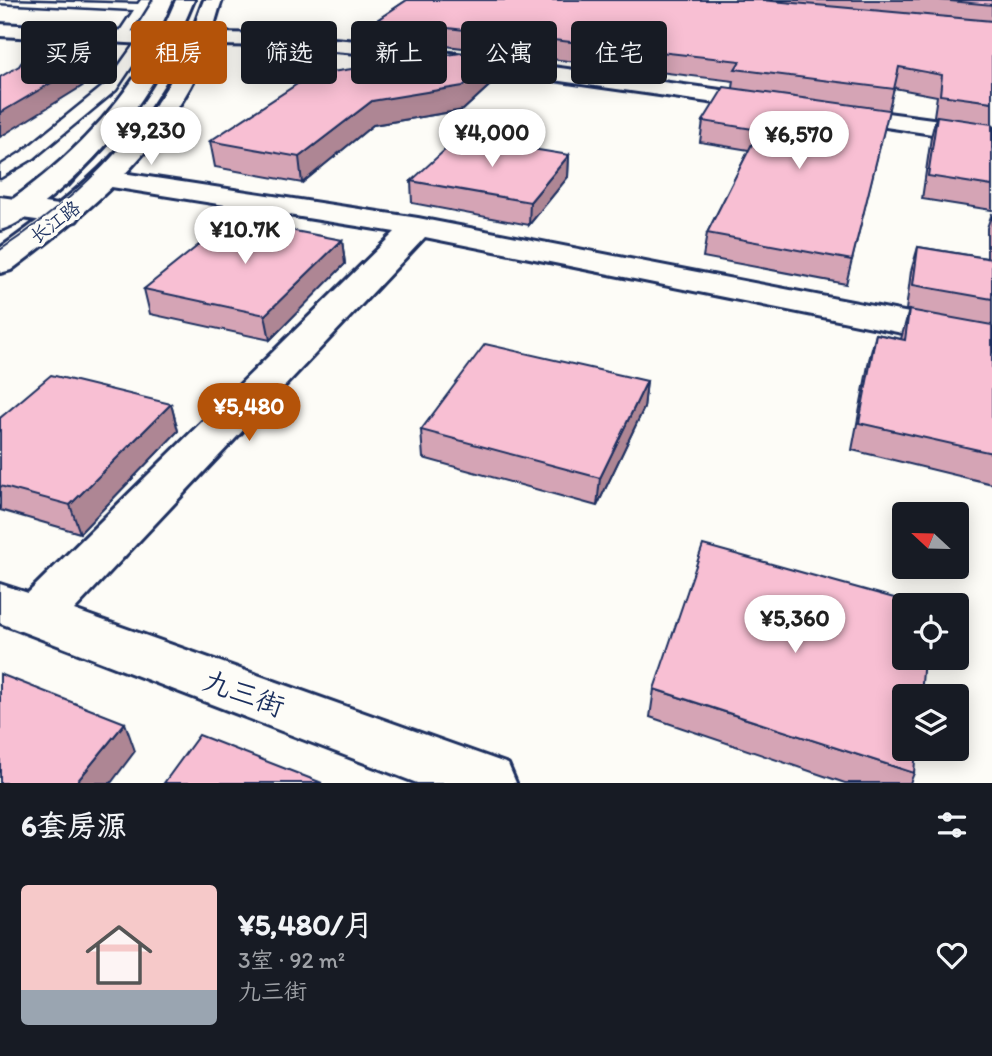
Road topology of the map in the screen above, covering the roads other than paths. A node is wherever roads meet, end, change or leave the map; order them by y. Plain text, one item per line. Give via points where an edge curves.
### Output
1 (0, 0) edge
2 (186, 0) edge
3 (213, 0) edge
4 (143, 4) edge
5 (169, 21) edge
6 (207, 21) edge
7 (0, 30) edge
8 (122, 37) junction
9 (131, 37) edge
10 (227, 39) edge
11 (131, 65) edge
12 (140, 84) edge
13 (180, 84) edge
14 (992, 135) edge
15 (0, 173) edge
16 (109, 179) junction
17 (6, 212) edge
18 (66, 215) junction
19 (418, 227) junction
20 (0, 263) edge
21 (992, 340) edge
22 (18, 609) edge
23 (487, 783) edge

1 - 4 lane
2 - 5 street, 长江路
3 - 6 street, 长江路
4 - 8 lane
7 - 8 street
8 - 9 street
10 - 14 street via 370,48
11 - 15 lane via 111,87
12 - 17 street, 长江路 via 66,171
13 - 16 street, 长江路
16 - 18 street, 长江路
16 - 19 street
17 - 18 street
18 - 20 street, 长江路
19 - 21 street
19 - 22 street
22 - 23 street, 九三街

